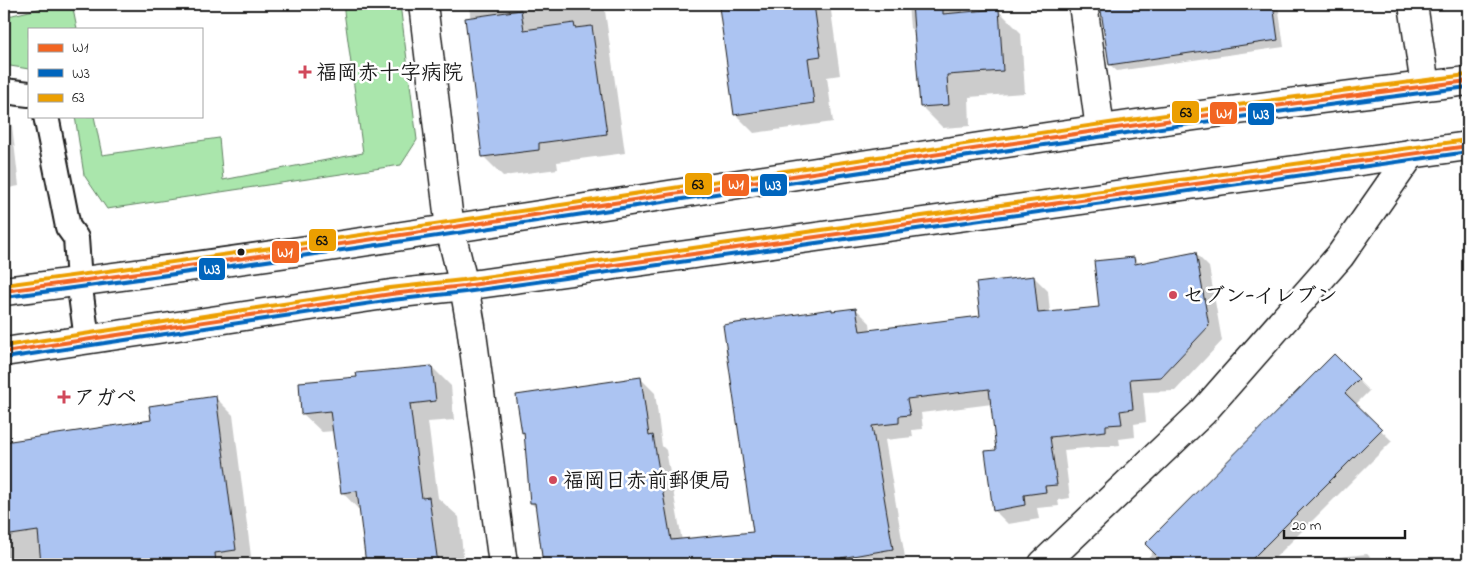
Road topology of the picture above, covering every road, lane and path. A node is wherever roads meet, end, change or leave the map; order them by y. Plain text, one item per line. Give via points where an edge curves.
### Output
1 (422, 4) edge
2 (1083, 4) edge
3 (1414, 4) edge
4 (1468, 82) edge
5 (1425, 86) junction
6 (4, 91) edge
7 (28, 94) edge
8 (46, 118) edge
9 (1100, 129) junction
10 (1468, 146) edge
11 (1412, 153) junction
12 (450, 229) junction
13 (79, 281) junction
14 (464, 286) junction
15 (4, 290) edge
16 (87, 339) junction
17 (4, 352) edge
18 (503, 564) edge
19 (1043, 564) edge

1 - 12 main road
2 - 9 main road
3 - 5 main road
4 - 5 main road
5 - 9 main road
6 - 7 lane
8 - 13 lane via 68,227 76,238
9 - 12 main road
10 - 11 main road
11 - 14 main road
11 - 19 main road via 1340,256 1203,412
12 - 13 main road
12 - 14 main road
13 - 15 main road
13 - 16 lane
14 - 16 main road
14 - 18 main road
16 - 17 main road

